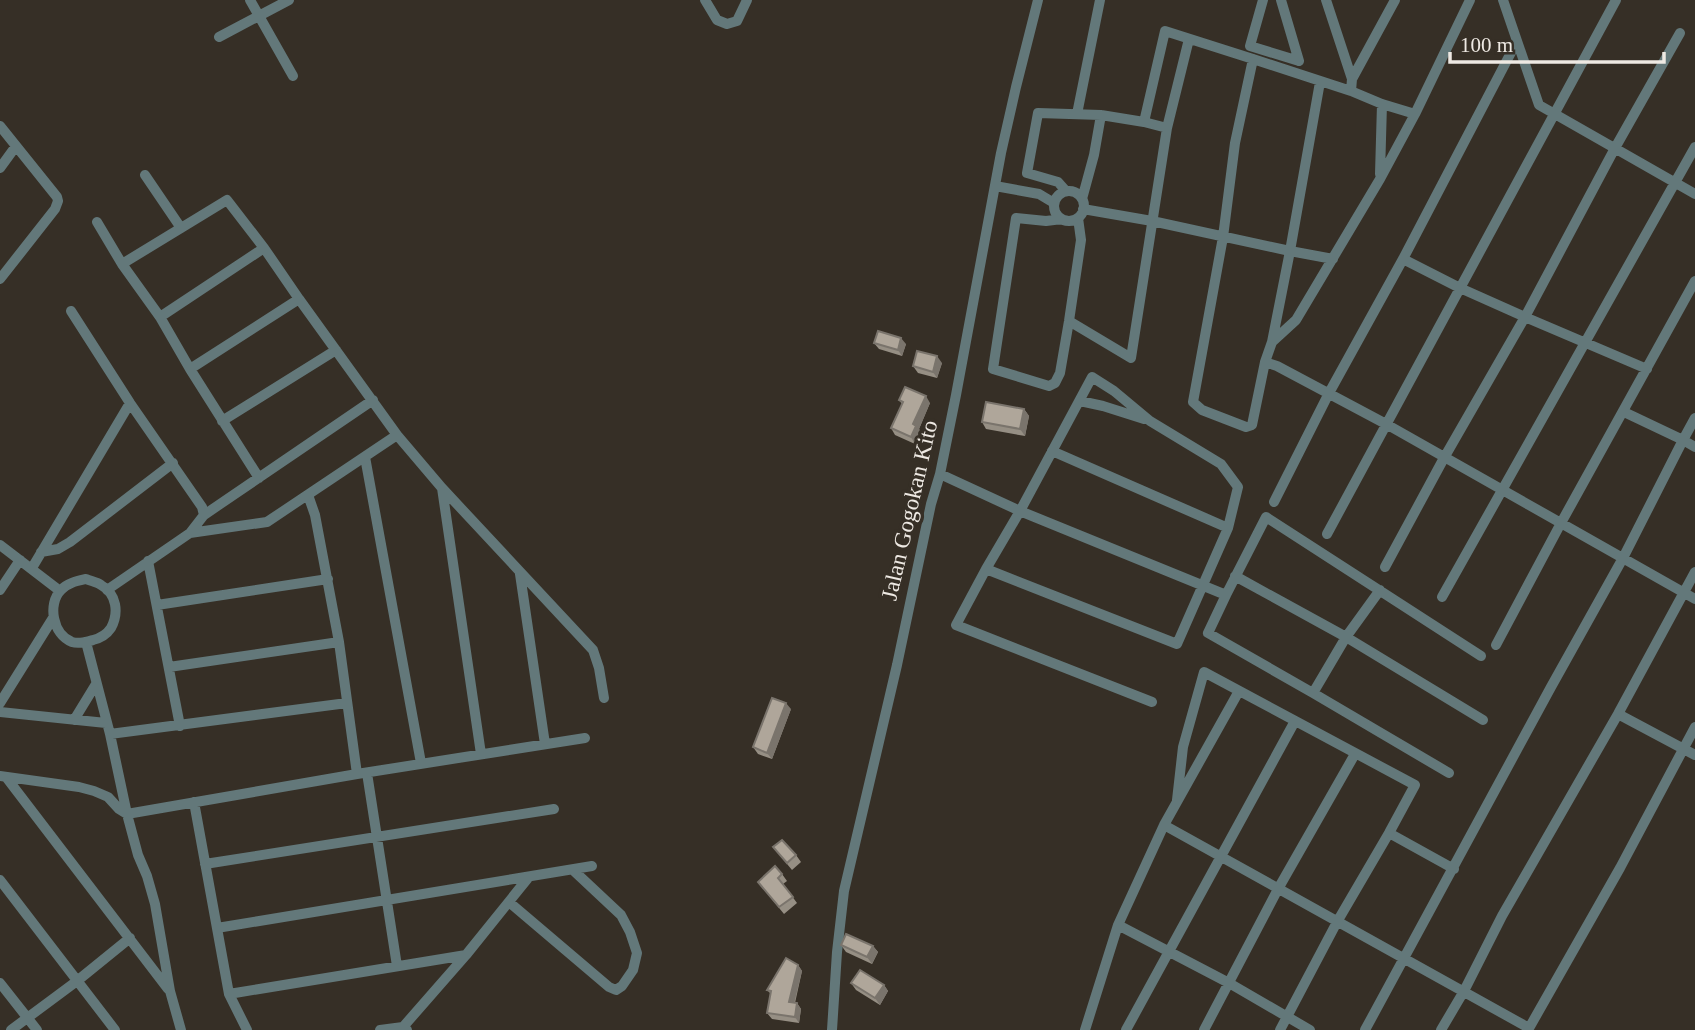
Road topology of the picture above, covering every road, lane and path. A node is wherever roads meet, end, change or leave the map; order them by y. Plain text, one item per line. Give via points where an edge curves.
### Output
1 (250, 0) edge
2 (289, 0) edge
3 (705, 0) edge
4 (747, 0) edge
5 (1038, 0) edge
6 (1100, 0) edge
7 (1263, 0) edge
8 (1281, 0) edge
9 (1326, 0) edge
10 (1395, 0) edge
11 (1470, 0) edge
12 (1503, 0) edge
13 (1616, 0) edge
14 (260, 16) junction
15 (1680, 33) dead end
16 (219, 37) dead end
17 (1189, 39) junction
18 (1516, 43) junction
19 (1253, 59) junction
20 (293, 76) dead end
21 (1352, 79) junction
22 (1320, 82) junction
23 (1351, 91) junction
24 (1382, 104) junction
25 (1077, 114) junction
26 (1415, 114) junction
27 (1101, 115) junction
28 (1555, 115) junction
29 (1144, 122) junction
30 (0, 126) edge
31 (1167, 128) junction
32 (16, 146) junction
33 (1695, 146) edge
34 (1615, 148) junction
35 (0, 168) edge
36 (145, 174) dead end
37 (1380, 179) junction
38 (1675, 183) junction
39 (995, 186) junction
40 (1066, 191) junction
41 (1695, 194) edge
42 (1054, 203) junction
43 (1081, 208) junction
44 (1062, 219) junction
45 (1152, 221) junction
46 (97, 222) dead end
47 (181, 228) junction
48 (1223, 237) junction
49 (264, 248) junction
50 (1290, 251) junction
51 (1333, 259) junction
52 (1403, 259) junction
53 (122, 264) junction
54 (0, 279) edge
55 (1695, 281) edge
56 (1460, 288) junction
57 (299, 299) junction
58 (71, 311) dead end
59 (160, 317) junction
60 (1525, 317) junction
61 (1069, 321) junction
62 (1272, 342) junction
63 (1586, 343) junction
64 (336, 350) junction
65 (1265, 362) junction
66 (190, 369) junction
67 (1647, 369) junction
68 (1329, 393) junction
69 (373, 400) junction
70 (1080, 401) junction
71 (130, 402) junction
72 (1624, 412) junction
73 (1695, 418) edge
74 (222, 421) junction
75 (1150, 421) junction
76 (1386, 424) junction
77 (397, 435) junction
78 (1683, 440) junction
79 (1695, 447) edge
80 (1052, 451) junction
81 (365, 457) junction
82 (1444, 458) junction
83 (173, 463) junction
84 (940, 474) junction
85 (259, 478) junction
86 (442, 488) junction
87 (1503, 490) junction
88 (308, 495) junction
89 (1274, 502) dead end
90 (1020, 510) junction
91 (204, 515) junction
92 (1561, 523) junction
93 (1228, 528) junction
94 (190, 533) junction
95 (1327, 534) dead end
96 (0, 545) edge
97 (41, 552) junction
98 (1623, 558) junction
99 (20, 560) junction
100 (148, 561) junction
101 (1385, 567) dead end
102 (32, 568) junction
103 (986, 569) junction
104 (1695, 572) edge
105 (520, 573) junction
106 (1235, 576) junction
107 (328, 579) junction
108 (1203, 587) junction
109 (0, 590) edge
110 (107, 590) junction
111 (1380, 590) junction
112 (60, 591) junction
113 (1684, 593) junction
114 (1226, 595) junction
115 (1442, 597) dead end
116 (1695, 599) edge
117 (157, 605) junction
118 (54, 618) junction
119 (1346, 637) junction
120 (86, 642) junction
121 (340, 642) junction
122 (1496, 645) dead end
123 (1481, 656) dead end
124 (169, 667) junction
125 (96, 684) junction
126 (1239, 691) junction
127 (1313, 692) junction
128 (604, 698) dead end
129 (1152, 702) dead end
130 (0, 703) edge
131 (347, 703) junction
132 (0, 712) edge
133 (1618, 714) junction
134 (74, 720) junction
135 (1483, 720) dead end
136 (1295, 721) junction
137 (180, 726) junction
138 (1695, 727) edge
139 (108, 729) junction
140 (585, 738) dead end
141 (545, 744) junction
142 (1683, 749) junction
143 (481, 754) junction
144 (1355, 754) junction
145 (1695, 755) edge
146 (421, 764) junction
147 (362, 773) junction
148 (1449, 773) dead end
149 (3, 777) edge
150 (1177, 800) junction
151 (194, 803) junction
152 (554, 809) dead end
153 (127, 814) junction
154 (1164, 825) junction
155 (1389, 833) junction
156 (377, 838) junction
157 (1221, 856) junction
158 (205, 864) junction
159 (592, 866) dead end
160 (1454, 869) junction
161 (573, 870) junction
162 (528, 878) junction
163 (0, 880) edge
164 (1278, 889) junction
165 (386, 901) junction
166 (509, 902) junction
167 (1337, 922) junction
168 (1118, 925) junction
169 (217, 928) junction
170 (130, 938) junction
171 (1169, 950) junction
172 (466, 955) junction
173 (1404, 959) junction
174 (397, 965) junction
175 (77, 981) junction
176 (0, 983) edge
177 (1228, 983) junction
178 (170, 991) junction
179 (1464, 991) junction
180 (229, 994) junction
181 (1287, 1016) junction
182 (28, 1018) junction
183 (405, 1028) edge
184 (1528, 1029) edge
185 (11, 1030) edge
186 (37, 1030) edge
187 (115, 1030) edge
188 (181, 1030) edge
189 (247, 1030) edge
190 (380, 1030) edge
191 (832, 1030) edge
192 (1085, 1030) edge
193 (1126, 1030) edge
194 (1204, 1030) edge
195 (1280, 1030) edge
196 (1310, 1030) edge
197 (1365, 1030) edge
198 (1441, 1030) edge

1 - 14 street
2 - 14 street
3 - 4 street via 717,20 727,24 737,21
5 - 39 street, Jalan Gogokan Kito
6 - 25 street
7 - 8 street via 1250,46 1299,61
9 - 21 street
10 - 21 street
11 - 26 street
12 - 18 street
13 - 28 street
14 - 16 street
14 - 20 street
15 - 34 street
17 - 19 street
17 - 29 street via 1166,31
17 - 31 street
18 - 28 street via 1539,105
18 - 52 street
19 - 22 street
19 - 48 street via 1235,142
21 - 23 street
22 - 23 street
22 - 50 street
23 - 24 street
24 - 26 street
24 - 37 street
25 - 27 street
25 - 40 street via 1038,113 1027,173 1058,182
26 - 37 street
27 - 29 street
27 - 43 street
28 - 34 street
28 - 56 street
29 - 31 street
30 - 32 street
31 - 45 street
32 - 35 street
32 - 54 street via 58,201
33 - 38 street
34 - 38 street
34 - 60 street
36 - 47 street
37 - 51 street
38 - 41 street
38 - 63 street
39 - 42 street via 1039,194
39 - 84 street, Jalan Gogokan Kito
40 - 42 street
40 - 43 street via 1076,192
42 - 44 street via 1054,211
43 - 44 street via 1067,221
43 - 45 street
43 - 61 street
44 - 61 street via 1016,218 993,369 1053,385 1060,373
45 - 48 street
45 - 61 street via 1131,358
46 - 53 street
47 - 49 street via 227,200
47 - 53 street
48 - 50 street
48 - 65 street via 1193,402 1245,427 1252,425
49 - 57 street
49 - 59 street
50 - 51 street
50 - 62 street
51 - 62 street via 1296,320
52 - 56 street
52 - 68 street
53 - 59 street
55 - 67 street
56 - 60 street
56 - 76 street
57 - 64 street
57 - 66 street
58 - 71 street
59 - 66 street
60 - 63 street
60 - 82 street
62 - 65 street
63 - 67 street
63 - 87 street
64 - 69 street
64 - 74 street
65 - 68 street
66 - 74 street
67 - 72 street
68 - 76 street
68 - 89 street
69 - 77 street
69 - 85 street
70 - 75 street
70 - 75 street via 1092,377
70 - 80 street
71 - 83 street
71 - 97 street
72 - 78 street
72 - 92 street
73 - 78 street
74 - 85 street
75 - 93 street via 1221,464 1238,487
76 - 82 street
76 - 95 street
77 - 81 street
77 - 86 street
78 - 79 street
78 - 98 street
80 - 90 street
80 - 93 street
81 - 88 street
81 - 146 street
82 - 87 street
82 - 101 street
83 - 91 street
83 - 97 street via 69,542
84 - 90 street
84 - 191 street, Jalan Gogokan Kito via 844,891
85 - 91 street
86 - 105 street
86 - 143 street
87 - 92 street
87 - 115 street
88 - 94 street via 267,522
88 - 107 street
90 - 103 street
90 - 108 street
91 - 94 street
92 - 98 street
92 - 122 street
93 - 108 street
94 - 100 street
96 - 99 street
97 - 102 street
98 - 113 street
98 - 160 street
99 - 102 street
99 - 109 street
100 - 110 street
100 - 117 street
102 - 112 street
103 - 108 street via 1177,644
103 - 129 street via 956,625
104 - 113 street
105 - 128 street via 593,650
105 - 141 street
106 - 111 street via 1266,517
106 - 114 street
106 - 119 street
107 - 117 street
107 - 121 street
108 - 114 street
110 - 112 street via 86,579
110 - 120 street via 117,610 114,622 108,632
111 - 119 street
111 - 123 street
112 - 118 street
113 - 116 street
113 - 133 street
114 - 127 street via 1208,633
117 - 124 street
118 - 120 street via 59,631 72,642
118 - 130 street
119 - 127 street
119 - 135 street
120 - 125 street
121 - 124 street
121 - 131 street
124 - 137 street
125 - 134 street
125 - 139 street
126 - 136 street
126 - 150 street
126 - 150 street via 1204,672 1183,747
127 - 148 street
131 - 137 street
131 - 147 street
132 - 134 street
133 - 142 street
133 - 179 street
134 - 139 street
136 - 144 street
136 - 157 street
137 - 139 street
138 - 142 street
139 - 153 street
140 - 141 street
141 - 143 street
142 - 145 street
142 - 184 street
143 - 146 street
144 - 155 street via 1415,785
144 - 164 street
146 - 147 street
147 - 151 street
147 - 156 street
149 - 153 street via 94,791
149 - 170 street
150 - 154 street
151 - 153 street
151 - 158 street
152 - 156 street
153 - 178 street via 155,904
154 - 157 street
154 - 168 street
155 - 160 street
155 - 167 street
156 - 158 street
156 - 165 street
157 - 164 street
157 - 171 street
158 - 169 street
159 - 161 street
160 - 173 street
161 - 162 street
161 - 166 street via 621,915 630,932 637,953 633,970 616,990
162 - 165 street
162 - 166 street
163 - 175 street
164 - 167 street
164 - 177 street
165 - 169 street
165 - 174 street
166 - 172 street
167 - 173 street
167 - 181 street
168 - 171 street
168 - 192 street
169 - 180 street
170 - 175 street
170 - 178 street
171 - 177 street
171 - 193 street
172 - 174 street
172 - 183 street
173 - 179 street
173 - 197 street
174 - 180 street
175 - 182 street
175 - 187 street
176 - 182 street
177 - 181 street
177 - 194 street
178 - 188 street
179 - 184 street
179 - 198 street
180 - 189 street
181 - 195 street
181 - 196 street
182 - 185 street
182 - 186 street
183 - 190 street

